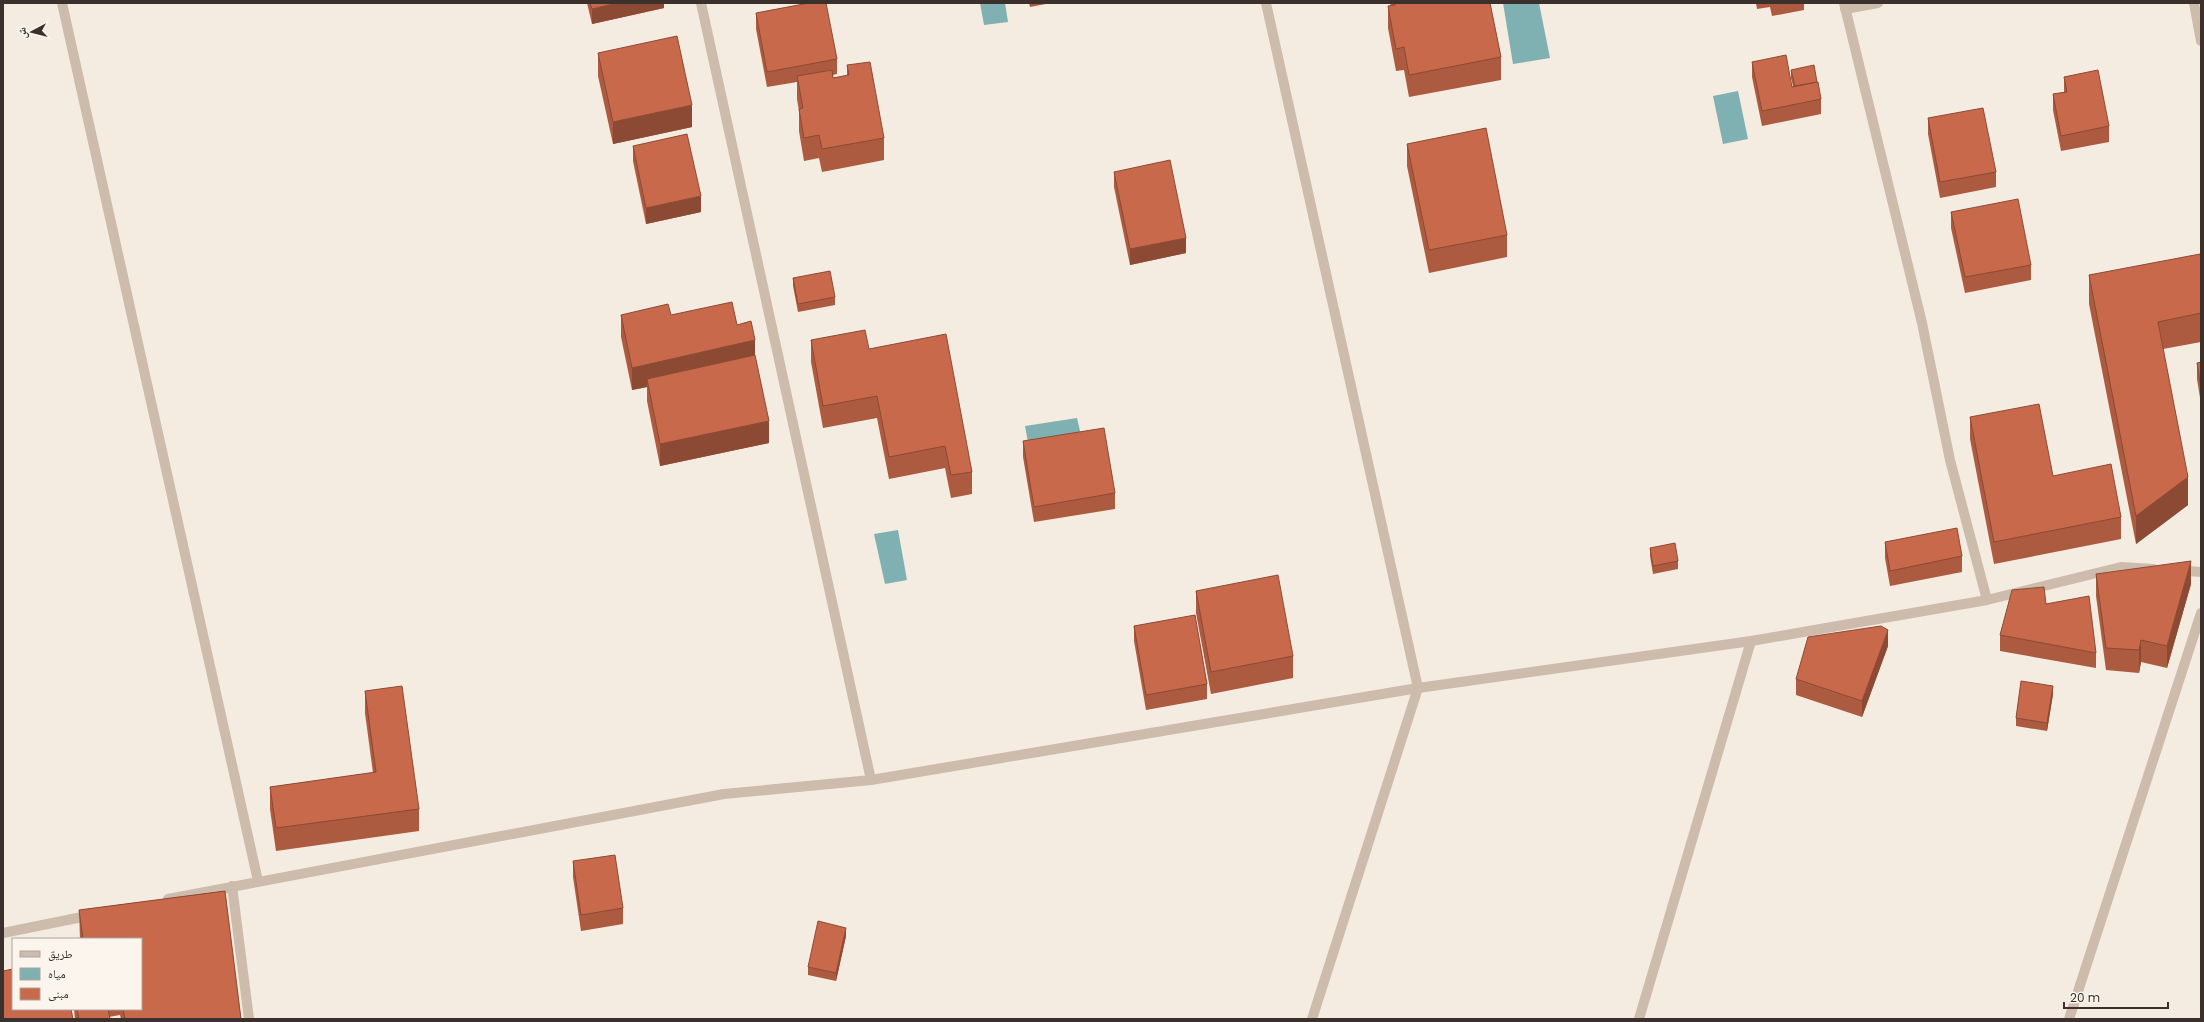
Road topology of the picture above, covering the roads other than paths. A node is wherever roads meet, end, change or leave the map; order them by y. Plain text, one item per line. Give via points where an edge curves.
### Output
1 (62, 3) edge
2 (701, 3) edge
3 (1266, 3) edge
4 (1878, 3) edge
5 (2194, 3) edge
6 (1845, 6) edge
7 (2201, 40) edge
8 (2201, 572) edge
9 (1987, 600) junction
10 (2201, 613) edge
11 (1751, 641) junction
12 (1418, 688) junction
13 (871, 780) junction
14 (258, 881) junction
15 (232, 886) junction
16 (156, 902) edge
17 (102, 913) edge
18 (3, 933) edge
19 (249, 1019) edge
20 (1312, 1019) edge
21 (1639, 1019) edge
22 (2069, 1019) edge

1 - 14 street
2 - 13 street
3 - 12 street
4 - 6 street
5 - 7 street
6 - 9 street via 1922,323 1950,460
8 - 9 street via 2121,567
9 - 11 street
10 - 22 street
11 - 12 street
11 - 21 street
12 - 13 street
12 - 20 street
13 - 14 street via 724,794 333,870
14 - 15 street
15 - 16 street
15 - 19 street
17 - 18 street

